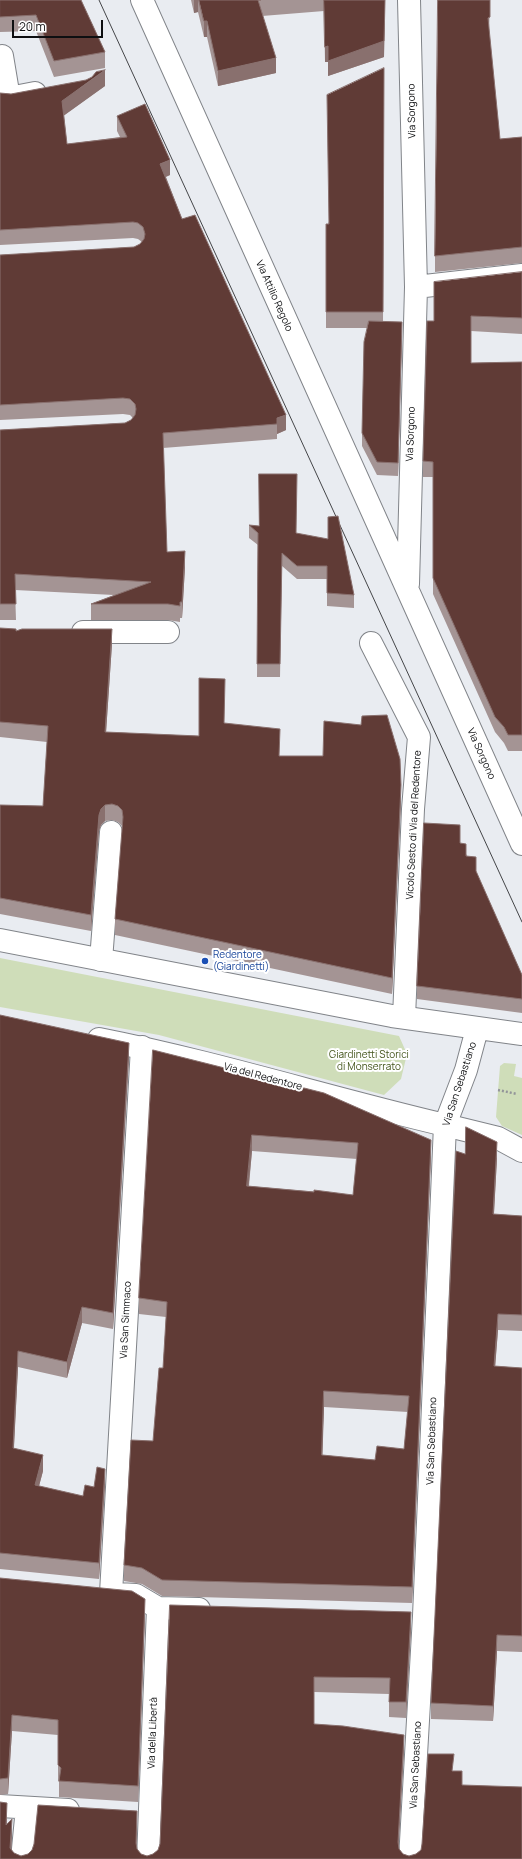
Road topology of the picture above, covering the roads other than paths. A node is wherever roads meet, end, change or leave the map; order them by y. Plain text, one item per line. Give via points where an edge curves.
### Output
1 (142, 0) edge
2 (409, 0) edge
3 (1, 50) edge
4 (54, 90) edge
5 (522, 275) edge
6 (416, 287) junction
7 (408, 591) junction
8 (64, 632) edge
9 (168, 632) dead end
10 (371, 644) dead end
11 (111, 832) dead end
12 (522, 844) edge
13 (0, 940) edge
14 (101, 960) junction
15 (404, 1018) junction
16 (477, 1029) junction
17 (522, 1034) edge
18 (82, 1035) edge
19 (142, 1047) junction
20 (446, 1125) junction
21 (522, 1151) edge
22 (158, 1608) junction
23 (222, 1610) edge
24 (401, 1616) edge
25 (424, 1616) junction
26 (0, 1806) edge
27 (27, 1808) junction
28 (88, 1812) edge
29 (126, 1814) edge
30 (149, 1816) junction
31 (22, 1859) edge
32 (148, 1859) edge
33 (410, 1859) edge

1 - 7 street, Via Attilio Regolo
2 - 6 street, Via Sorgono
3 - 4 street via 10,98
5 - 6 street
6 - 7 street, Via Sorgono
7 - 12 street, Via Sorgono
8 - 9 street
10 - 15 street, Vicolo Sesto di Via del Redentore via 419,737 413,809
11 - 14 street
13 - 14 street
14 - 15 street
15 - 16 street
16 - 17 street
16 - 20 street, Via San Sebastiano via 466,1070
18 - 19 street, Via del Redentore
19 - 20 street, Via del Redentore
19 - 22 street, Via San Simmaco via 103,1593 136,1595
20 - 21 street, Via del Redentore via 498,1138
20 - 25 street, Via San Sebastiano
22 - 23 street
22 - 30 street, Via della Libertà
24 - 25 street
25 - 33 street, Via San Sebastiano
26 - 27 street
27 - 28 street
27 - 31 street
29 - 30 street
30 - 32 street, Via della Libertà

